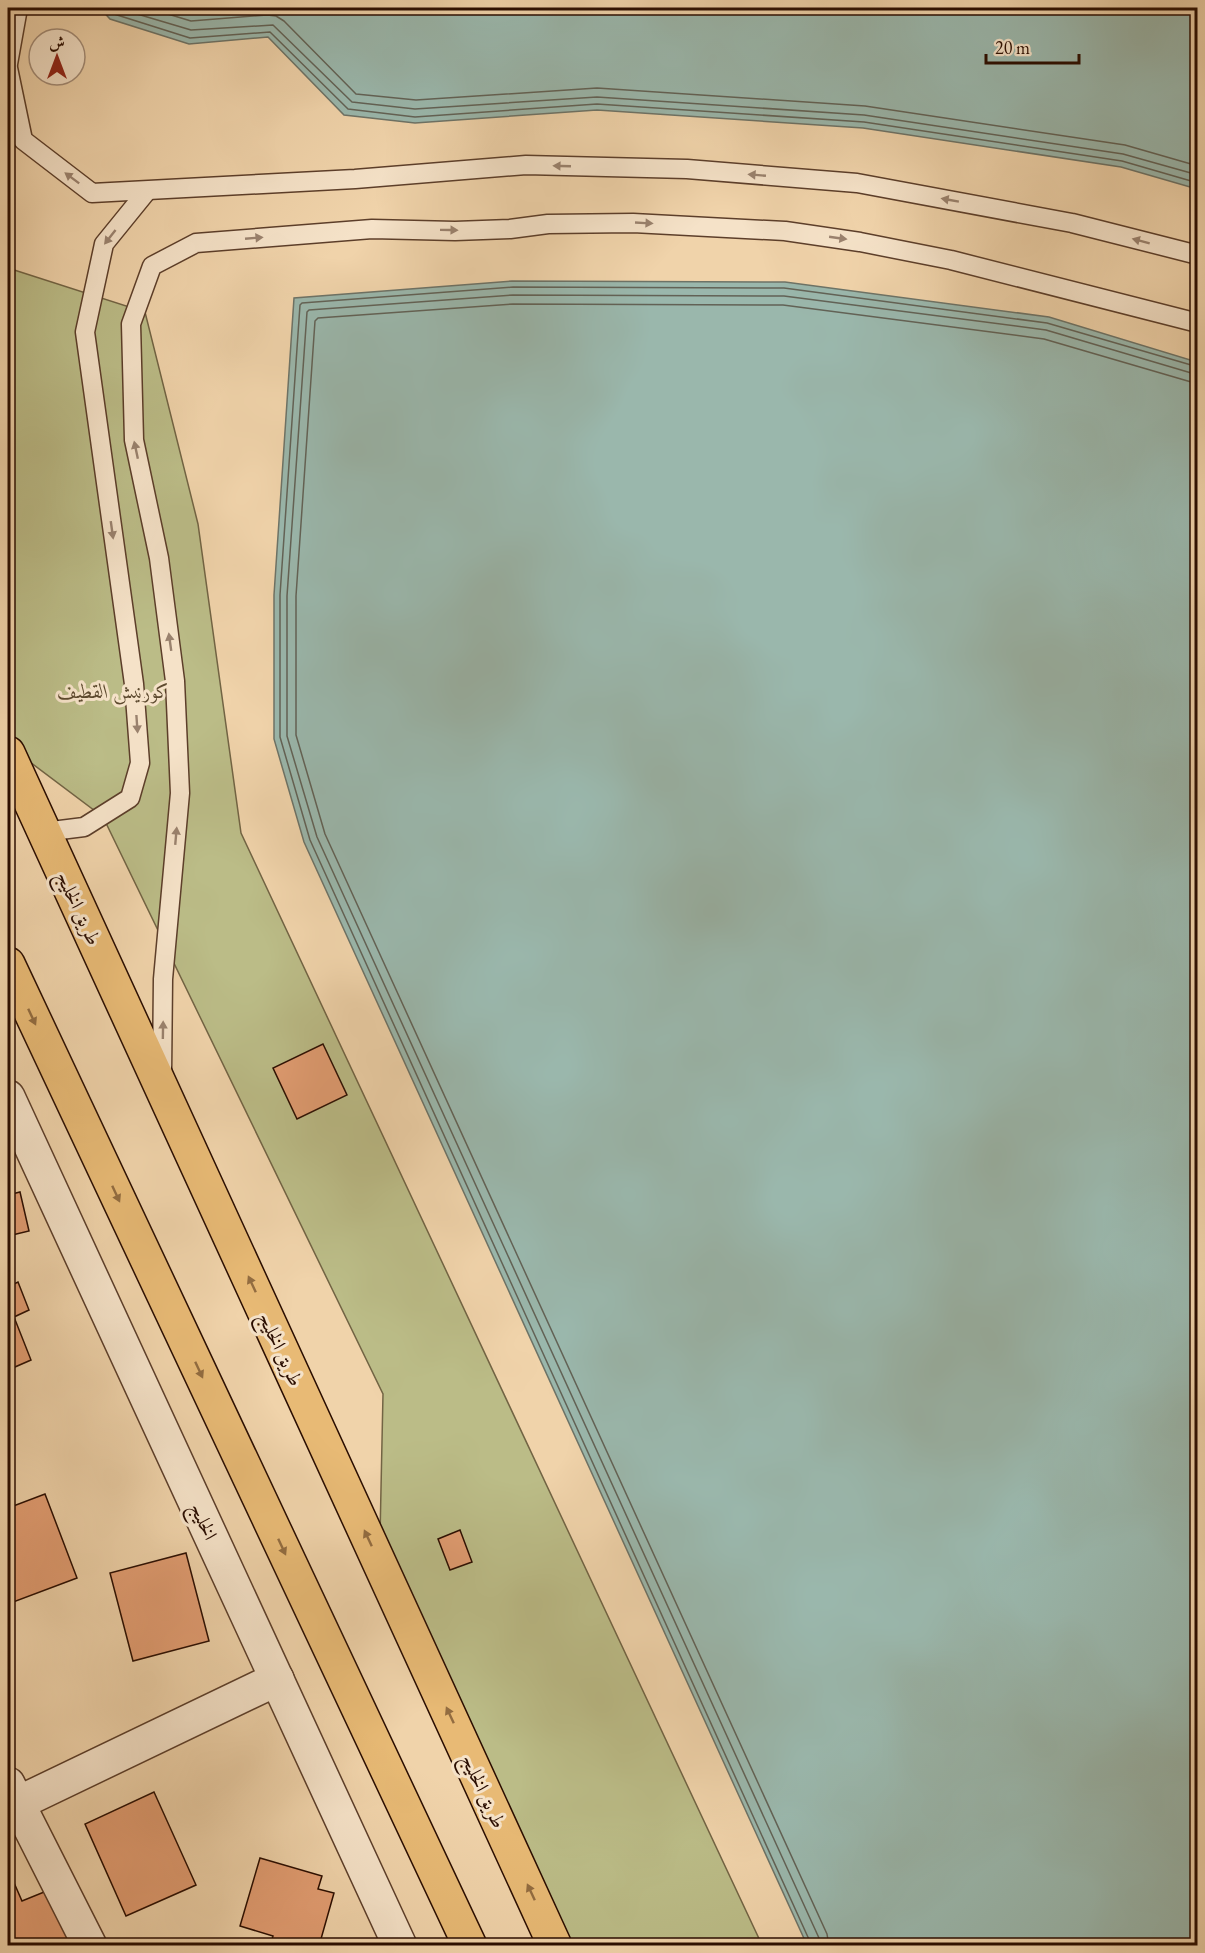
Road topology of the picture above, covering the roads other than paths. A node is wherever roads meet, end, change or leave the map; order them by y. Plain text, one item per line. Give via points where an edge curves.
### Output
1 (18, 8) edge
2 (8, 66) edge
3 (147, 191) junction
4 (1197, 255) edge
5 (1197, 323) edge
6 (8, 753) edge
7 (44, 832) junction
8 (8, 964) edge
9 (162, 1089) junction
10 (8, 1097) edge
11 (277, 1679) junction
12 (11, 1797) edge
13 (90, 1946) edge
14 (400, 1946) edge
15 (470, 1946) edge
16 (555, 1946) edge

1 - 2 lane
3 -> 2 lane via 92,193 23,140
4 -> 3 lane via 1072,223 857,183 687,169 526,165
3 -> 7 lane via 104,244 85,332 134,684 140,763 130,798 84,827
9 -> 5 lane via 163,979 180,793 175,681 159,558 134,440 131,324 152,266 196,243 372,229 455,231 633,223 784,231 951,260
6 - 7 main road, طريق الخليج
7 - 9 main road, طريق الخليج
8 -> 15 main road
16 -> 9 main road, طريق الخليج
10 - 11 street, الخليج
11 - 12 street
11 - 14 street, الخليج
12 - 13 street

